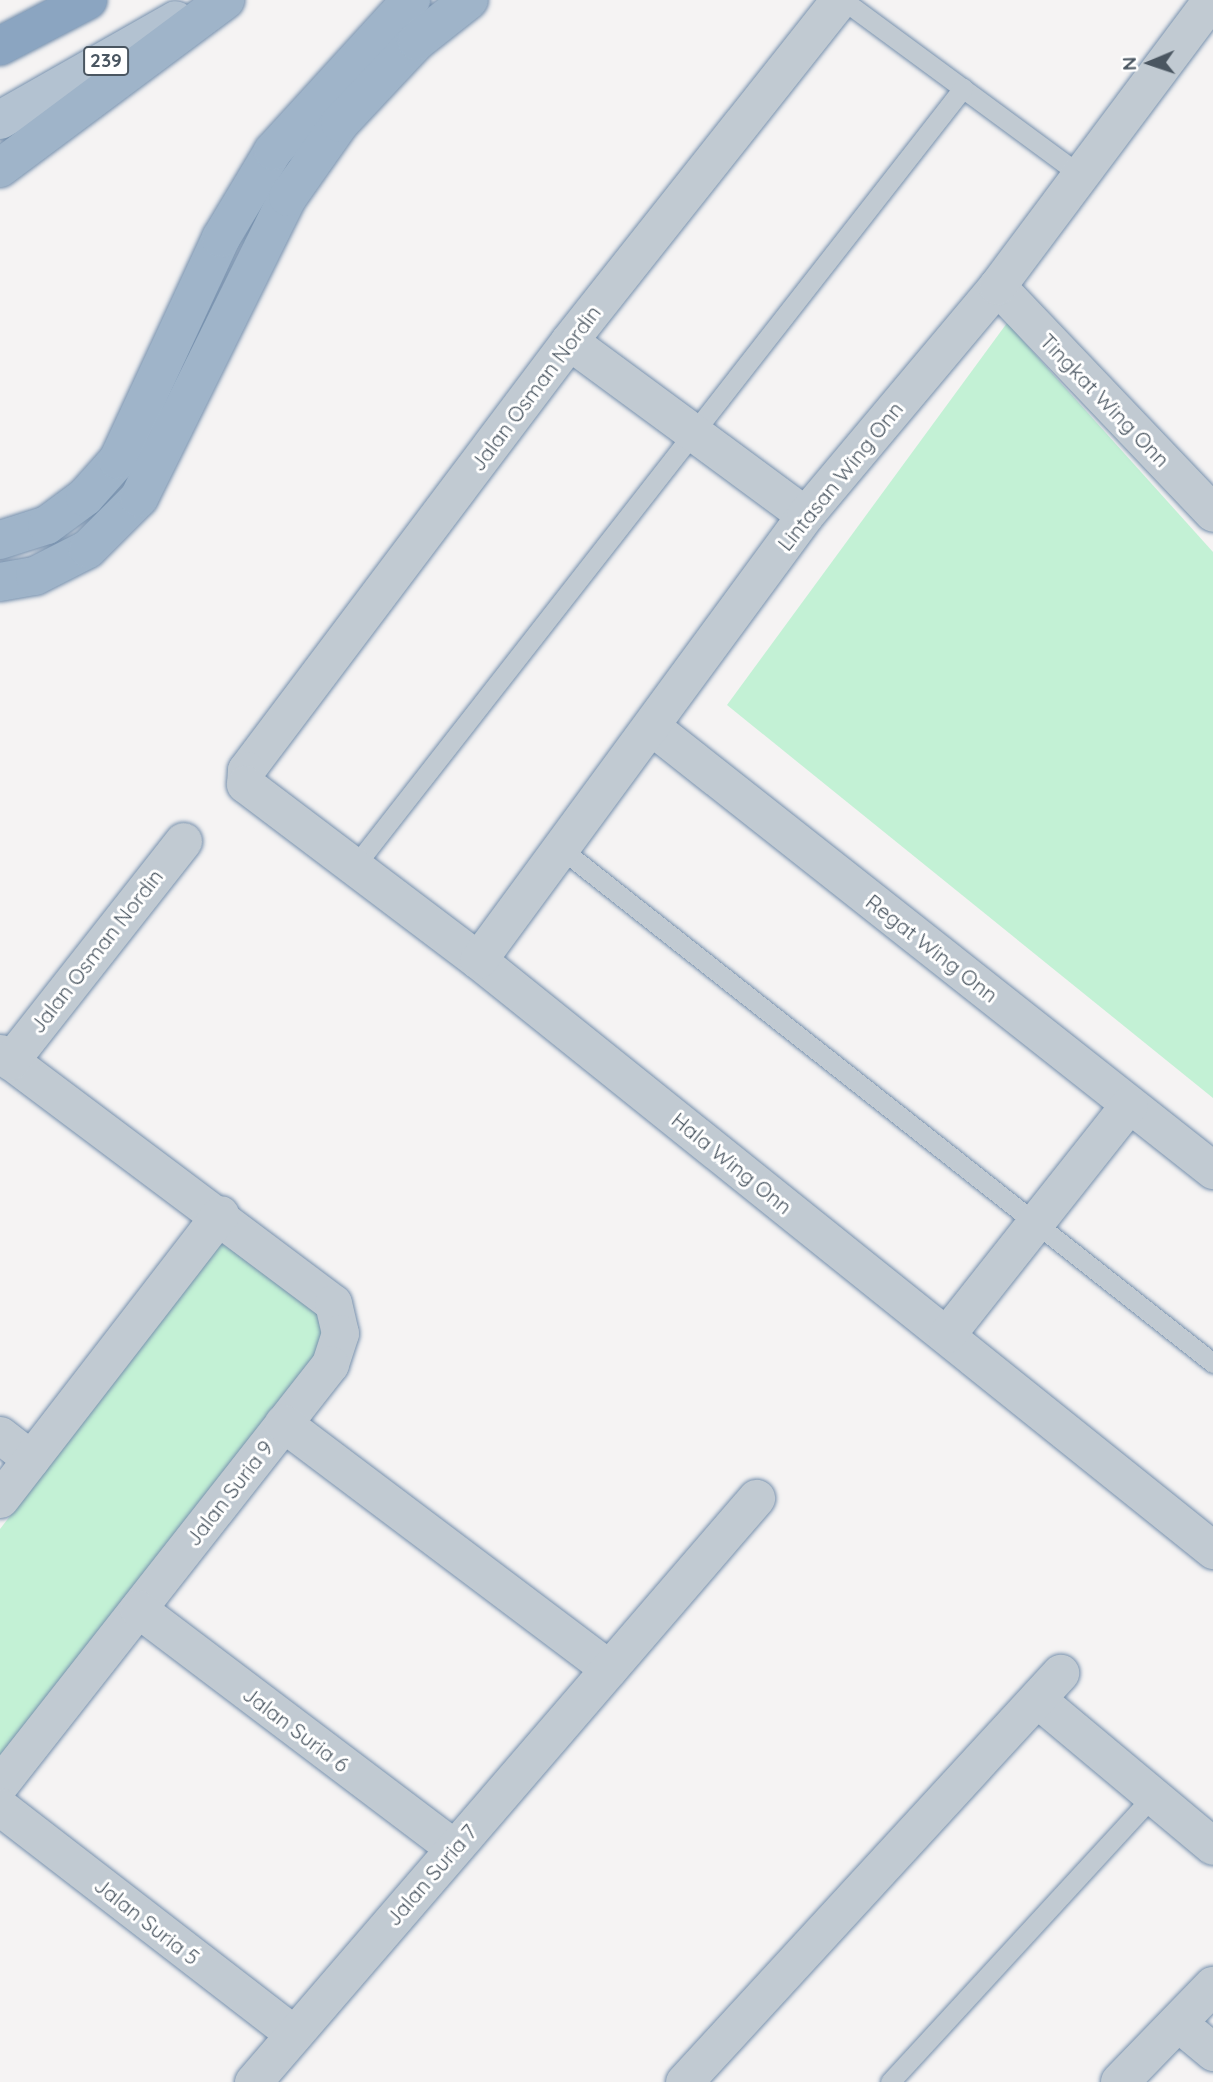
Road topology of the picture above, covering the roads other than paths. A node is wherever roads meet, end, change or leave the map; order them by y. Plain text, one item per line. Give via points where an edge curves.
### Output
1 (88, 0) edge
2 (211, 0) edge
3 (225, 0) edge
4 (411, 0) edge
5 (469, 0) edge
6 (841, 0) edge
7 (1206, 21) edge
8 (0, 46) edge
9 (962, 88) junction
10 (0, 120) edge
11 (0, 168) edge
12 (1078, 173) junction
13 (997, 286) junction
14 (569, 341) junction
15 (691, 431) junction
16 (1213, 513) edge
17 (806, 515) junction
18 (0, 540) edge
19 (0, 582) edge
20 (652, 727) junction
21 (245, 784) joint
22 (183, 841) dead end
23 (560, 848) junction
24 (354, 867) junction
25 (478, 960) junction
26 (5, 1057) edge
27 (1129, 1104) junction
28 (1213, 1170) edge
29 (220, 1214) junction
30 (1036, 1222) junction
31 (947, 1334) junction
32 (1213, 1363) edge
33 (283, 1423) junction
34 (0, 1435) edge
35 (31, 1459) junction
36 (756, 1498) dead end
37 (0, 1499) edge
38 (1213, 1550) edge
39 (138, 1609) junction
40 (609, 1669) junction
41 (0, 1784) edge
42 (1153, 1796) junction
43 (0, 1807) edge
44 (1213, 1846) edge
45 (454, 1848) junction
46 (1213, 1986) edge
47 (1178, 2022) junction
48 (294, 2034) junction
49 (1213, 2052) edge
50 (253, 2082) edge
51 (684, 2082) edge
52 (890, 2082) edge
53 (1120, 2082) edge

1 - 8 highway
2 - 10 main road, 239
3 - 11 highway
4 - 18 highway via 273,151 221,238 118,460 85,497 47,525
5 - 19 highway via 417,41 340,123 288,197 139,498 88,549 35,576
6 - 9 lane
6 - 14 street, Jalan Osman Nordin
7 - 12 street, Lintasan Wing Onn
9 - 12 lane
9 - 15 lane
12 - 13 street, Lintasan Wing Onn
13 - 16 street, Tingkat Wing Onn
13 - 17 street, Lintasan Wing Onn
14 - 15 street
14 - 21 street, Jalan Osman Nordin via 246,770
15 - 17 street
15 - 24 lane
17 - 20 street, Lintasan Wing Onn
20 - 23 street, Lintasan Wing Onn
20 - 27 street, Regat Wing Onn
21 - 24 street, Hala Wing Onn
22 - 26 street, Jalan Osman Nordin
23 - 25 street, Lintasan Wing Onn
23 - 30 lane
24 - 25 street, Hala Wing Onn
25 - 31 street, Hala Wing Onn
26 - 29 street, Jalan Suria 9
27 - 28 street, Regat Wing Onn
27 - 30 street
29 - 33 street, Jalan Suria 9 via 333,1303 340,1333 330,1364
29 - 35 street
30 - 31 street
30 - 32 lane
31 - 38 street, Hala Wing Onn
33 - 39 street, Jalan Suria 9
33 - 40 street
34 - 35 street
35 - 37 street
36 - 40 street, Jalan Suria 7
39 - 41 street, Jalan Suria 9
39 - 45 street, Jalan Suria 6
40 - 45 street, Jalan Suria 7
42 - 44 street
42 - 51 street via 1048,1686
42 - 52 lane
43 - 48 street, Jalan Suria 5
45 - 48 street, Jalan Suria 7
46 - 47 street
47 - 49 street
47 - 53 street
48 - 50 street, Jalan Suria 7

